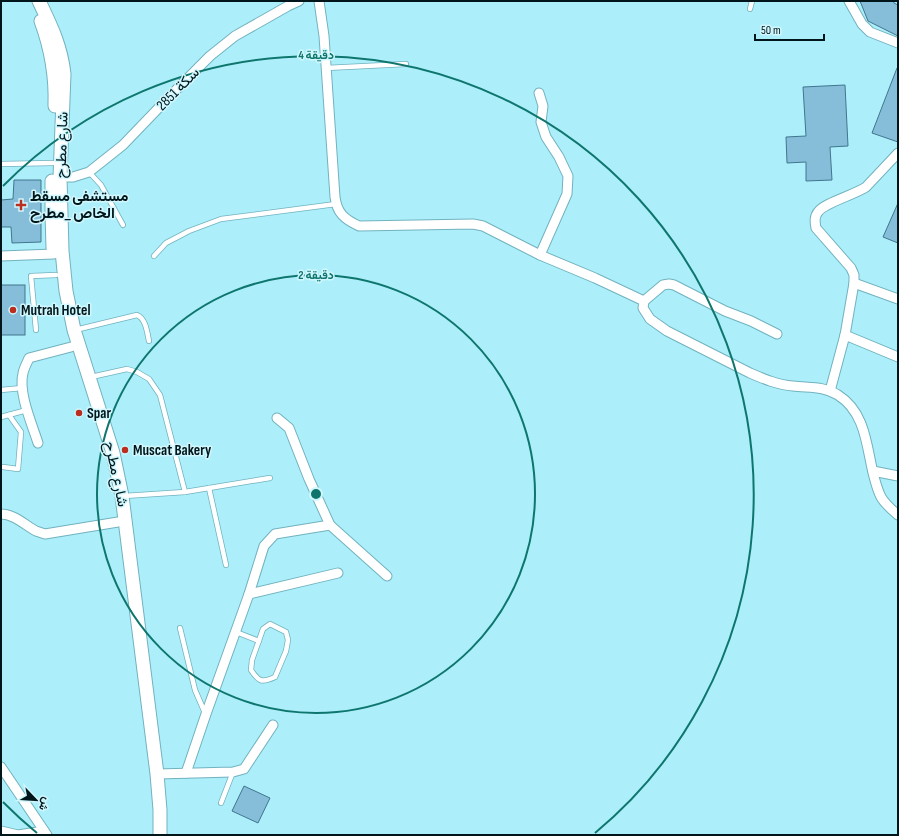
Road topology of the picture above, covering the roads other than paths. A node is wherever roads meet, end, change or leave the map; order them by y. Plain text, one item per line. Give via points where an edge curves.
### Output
1 (32, 1) edge
2 (39, 1) edge
3 (299, 1) edge
4 (319, 1) edge
5 (752, 1) edge
6 (849, 1) edge
7 (750, 9) dead end
8 (898, 43) edge
9 (406, 64) dead end
10 (326, 68) junction
11 (539, 93) dead end
12 (897, 155) edge
13 (53, 163) junction
14 (1, 164) edge
15 (89, 172) junction
16 (60, 177) junction
17 (336, 204) junction
18 (123, 225) dead end
19 (54, 254) junction
20 (540, 255) junction
21 (1, 256) edge
22 (154, 256) dead end
23 (56, 275) junction
24 (854, 283) junction
25 (898, 299) edge
26 (644, 302) junction
27 (36, 330) dead end
28 (74, 330) junction
29 (777, 334) dead end
30 (845, 335) junction
31 (149, 341) dead end
32 (71, 347) junction
33 (898, 357) edge
34 (89, 377) junction
35 (22, 388) junction
36 (1, 390) edge
37 (830, 391) junction
38 (27, 410) junction
39 (9, 415) junction
40 (1, 417) edge
41 (277, 418) dead end
42 (38, 443) dead end
43 (2, 467) dead end
44 (873, 471) junction
45 (898, 476) edge
46 (270, 478) dead end
47 (209, 488) junction
48 (185, 492) junction
49 (122, 496) junction
50 (1, 514) edge
51 (898, 515) edge
52 (118, 522) junction
53 (330, 525) junction
54 (226, 565) dead end
55 (338, 573) dead end
56 (387, 576) dead end
57 (249, 594) junction
58 (180, 628) dead end
59 (236, 632) junction
60 (259, 641) junction
61 (206, 714) junction
62 (273, 725) dead end
63 (1, 767) edge
64 (233, 772) junction
65 (186, 773) junction
66 (157, 774) junction
67 (221, 803) dead end
68 (1, 831) edge
69 (46, 833) edge
70 (152, 835) edge
71 (160, 835) edge

1 - 13 main road, شارع مطرح via 46,38 53,72
2 - 16 main road, شارع مطرح via 57,39 63,62
3 - 15 street, سكة 2851 via 235,36 210,56 123,145
4 - 10 street
5 - 7 lane
6 - 8 street via 862,24 870,32
9 - 10 lane
10 - 17 street
11 - 20 street via 543,106 541,122 546,137 568,176 567,194
12 - 24 street via 866,187 822,208 817,213 816,228 851,268
13 - 14 lane
13 - 19 main road, شارع مطرح
15 - 16 street, سكة 2851
15 - 18 lane via 101,185
16 - 28 main road, شارع مطرح via 62,251 66,291
17 - 20 street via 340,214 359,226 473,224 483,226
17 - 22 lane via 221,219 166,243
19 - 21 street
19 - 23 main road, شارع مطرح
20 - 26 street
23 - 27 lane via 32,276
23 - 32 main road, شارع مطرح
24 - 25 street
24 - 30 street
26 - 29 street via 662,285 674,285
26 - 37 street via 643,308 650,318 667,331 764,379 778,384
28 - 31 lane via 137,315 143,320
28 - 34 main road, شارع مطرح
30 - 33 street
30 - 37 street
32 - 35 street via 29,358 23,372
32 - 52 main road, شارع مطرح via 107,465
34 - 48 lane via 127,370 149,379 160,395
34 - 49 main road, شارع مطرح via 113,453
35 - 36 lane
35 - 38 street
37 - 44 street via 844,399 858,417
38 - 39 lane
38 - 42 street
39 - 40 lane
39 - 43 lane via 21,432 18,469
41 - 53 street via 289,428
44 - 45 street
44 - 51 street via 882,499
46 - 47 lane
47 - 48 lane
47 - 54 lane
48 - 49 lane
49 - 66 main road, شارع مطرح
50 - 52 street via 15,518 46,534
52 - 70 main road, شارع مطرح via 152,793
53 - 56 street
53 - 57 street via 275,534 264,546
55 - 57 street
57 - 59 street
58 - 61 lane via 195,690
59 - 60 lane
59 - 61 street
60 - 60 lane via 263,629 270,624 286,632 288,640 275,677 262,681 256,678 251,670
61 - 65 street
62 - 64 street via 244,769
63 - 69 street
64 - 65 street
64 - 67 lane
65 - 66 street
66 - 71 main road, شارع مطرح
68 - 69 street via 18,835

